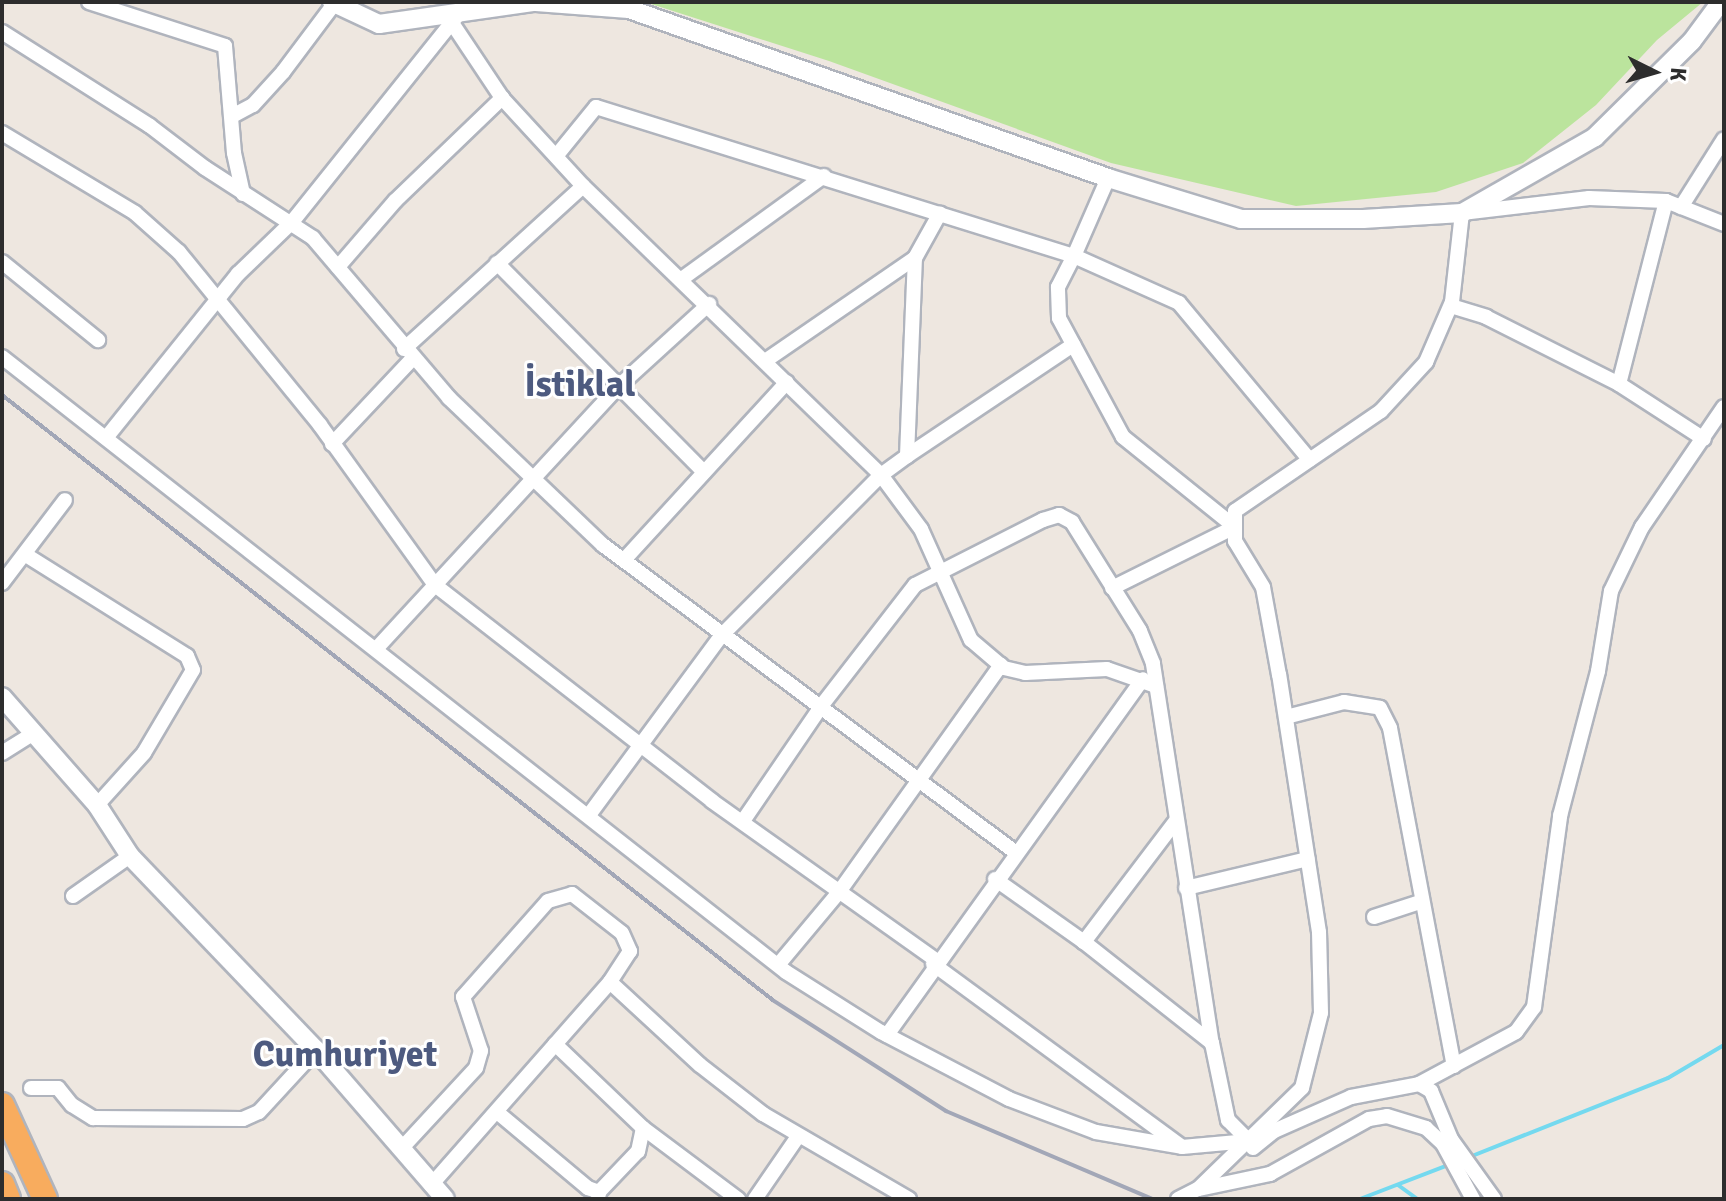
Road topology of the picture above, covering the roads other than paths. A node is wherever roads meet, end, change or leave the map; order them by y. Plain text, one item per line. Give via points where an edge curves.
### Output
1 (89, 2) edge
2 (535, 2) edge
3 (1721, 2) edge
4 (333, 3) edge
5 (456, 17) junction
6 (2, 32) edge
7 (502, 98) junction
8 (234, 115) junction
9 (2, 133) edge
10 (1724, 139) edge
11 (557, 155) junction
12 (824, 176) junction
13 (1108, 178) junction
14 (583, 186) junction
15 (243, 194) junction
16 (1666, 201) junction
17 (1681, 207) junction
18 (940, 213) junction
19 (1462, 213) junction
20 (292, 222) junction
21 (1724, 224) edge
22 (1074, 256) junction
23 (915, 258) junction
24 (2, 262) edge
25 (497, 263) junction
26 (338, 267) junction
27 (683, 278) junction
28 (219, 304) junction
29 (709, 304) junction
30 (1451, 306) junction
31 (98, 340) dead end
32 (1073, 345) junction
33 (408, 353) junction
34 (2, 357) edge
35 (765, 361) junction
36 (787, 382) junction
37 (1619, 384) junction
38 (619, 386) junction
39 (1724, 407) edge
40 (106, 438) junction
41 (1704, 439) junction
42 (332, 444) junction
43 (907, 456) junction
44 (1310, 460) junction
45 (704, 472) junction
46 (881, 475) junction
47 (536, 481) junction
48 (65, 500) dead end
49 (1235, 527) junction
50 (26, 555) junction
51 (624, 560) junction
52 (937, 570) junction
53 (2, 583) edge
54 (435, 585) junction
55 (1112, 588) junction
56 (720, 637) junction
57 (376, 649) junction
58 (1001, 665) junction
59 (1149, 682) junction
60 (2, 697) edge
61 (822, 705) junction
62 (1286, 717) junction
63 (33, 734) junction
64 (641, 746) junction
65 (2, 753) edge
66 (918, 777) junction
67 (97, 805) junction
68 (589, 815) junction
69 (743, 821) junction
70 (1175, 822) junction
71 (1015, 852) junction
72 (130, 856) junction
73 (1308, 859) junction
74 (995, 879) junction
75 (1186, 888) junction
76 (839, 892) junction
77 (73, 896) dead end
78 (1420, 902) junction
79 (1374, 917) dead end
80 (1084, 942) junction
81 (935, 962) junction
82 (778, 965) junction
83 (610, 982) junction
84 (887, 1035) junction
85 (1212, 1043) junction
86 (555, 1044) junction
87 (316, 1050) junction
88 (1454, 1066) junction
89 (1419, 1084) junction
90 (31, 1088) dead end
91 (2, 1105) edge
92 (497, 1112) junction
93 (643, 1128) junction
94 (797, 1138) junction
95 (1249, 1141) junction
96 (1448, 1143) junction
97 (1182, 1147) junction
98 (401, 1149) junction
99 (2, 1184) edge
100 (431, 1185) junction
101 (1198, 1189) junction
102 (1480, 1194) edge
103 (598, 1195) edge
104 (8, 1199) edge
105 (45, 1199) edge
106 (445, 1199) edge
107 (738, 1199) edge
108 (755, 1199) edge
109 (909, 1199) edge
110 (1178, 1199) edge

1 - 8 street via 225,46
2 - 5 street
2 - 13 street via 629,9
3 - 19 street via 1692,41 1595,137
4 - 5 street via 379,24
4 - 8 street via 273,83 253,105
5 - 7 street
5 - 20 street
6 - 15 street via 150,126
7 - 11 street
7 - 26 street via 395,201
8 - 15 street via 234,153
9 - 28 street via 135,213 179,252
10 - 17 street
11 - 12 street via 596,107
11 - 14 street
12 - 18 street
12 - 27 street
13 - 19 street via 1241,219 1430,218
13 - 22 street
14 - 25 street
14 - 27 street
15 - 20 street
16 - 17 street
16 - 19 street via 1589,198
16 - 37 street
17 - 21 street
18 - 22 street
18 - 23 street
19 - 30 street
20 - 26 street
20 - 28 street via 238,274
22 - 32 street via 1058,287 1059,318
22 - 44 street via 1179,303
23 - 35 street
23 - 43 street
24 - 31 street
25 - 33 street
25 - 38 street
26 - 33 street
27 - 29 street
28 - 40 street
28 - 42 street
29 - 35 street
29 - 38 street
30 - 37 street via 1486,317
30 - 44 street via 1426,362 1381,411
32 - 43 street
32 - 49 street via 1123,437
33 - 42 street
33 - 47 street
34 - 40 street
35 - 36 street
36 - 45 street
36 - 46 street
37 - 41 street
38 - 45 street
38 - 47 street
39 - 41 street
40 - 57 street
41 - 88 street via 1642,527 1611,591 1598,671 1560,816 1534,1007 1516,1032
42 - 54 street
43 - 46 street
44 - 49 street via 1235,511
45 - 51 street
46 - 52 street via 921,529
46 - 56 street
47 - 51 street
47 - 54 street
48 - 50 street
49 - 55 street
49 - 62 street via 1235,541 1263,587
50 - 53 street
50 - 67 street via 187,656 193,670 144,753
51 - 56 street
52 - 55 street via 1059,515 1072,522
52 - 58 street via 971,640
52 - 61 street via 915,585
54 - 57 street
54 - 64 street
55 - 59 street via 1140,631
56 - 61 street
56 - 64 street
57 - 68 street
58 - 59 street via 1025,673 1107,669
58 - 66 street
59 - 70 street
59 - 71 street
60 - 63 street
61 - 66 street
61 - 69 street
62 - 73 street
62 - 78 street via 1344,702 1380,708 1390,728
63 - 65 street
63 - 67 street
64 - 68 street
64 - 69 street
66 - 71 street
66 - 76 street
67 - 72 street
68 - 82 street
69 - 76 street
70 - 75 street
70 - 80 street
71 - 74 street
72 - 77 street
72 - 87 street
73 - 75 street
73 - 95 street via 1319,932 1321,1013 1302,1088
74 - 80 street
74 - 81 street
75 - 85 street
76 - 81 street
76 - 82 street
78 - 79 street
78 - 88 street
80 - 85 street
81 - 84 street
81 - 97 street
82 - 84 street
83 - 86 street
83 - 94 street via 700,1065
83 - 98 street via 627,959 627,941 584,901 572,894 555,896 463,997 481,1051 476,1068
84 - 97 street via 1009,1099 1096,1132
85 - 95 street via 1228,1120
86 - 92 street
86 - 93 street
87 - 90 street via 259,1112 243,1119 93,1118 58,1088
87 - 98 street
88 - 89 street
89 - 96 street via 1431,1091
89 - 101 street via 1351,1097 1274,1131
91 - 105 highway
92 - 100 street
92 - 103 street
93 - 103 street via 638,1151
93 - 107 street
94 - 108 street
94 - 109 street
95 - 97 street
95 - 101 street
96 - 101 street via 1404,1118 1369,1119 1270,1174
96 - 102 street
98 - 100 street
99 - 104 highway
100 - 106 street
101 - 110 street

